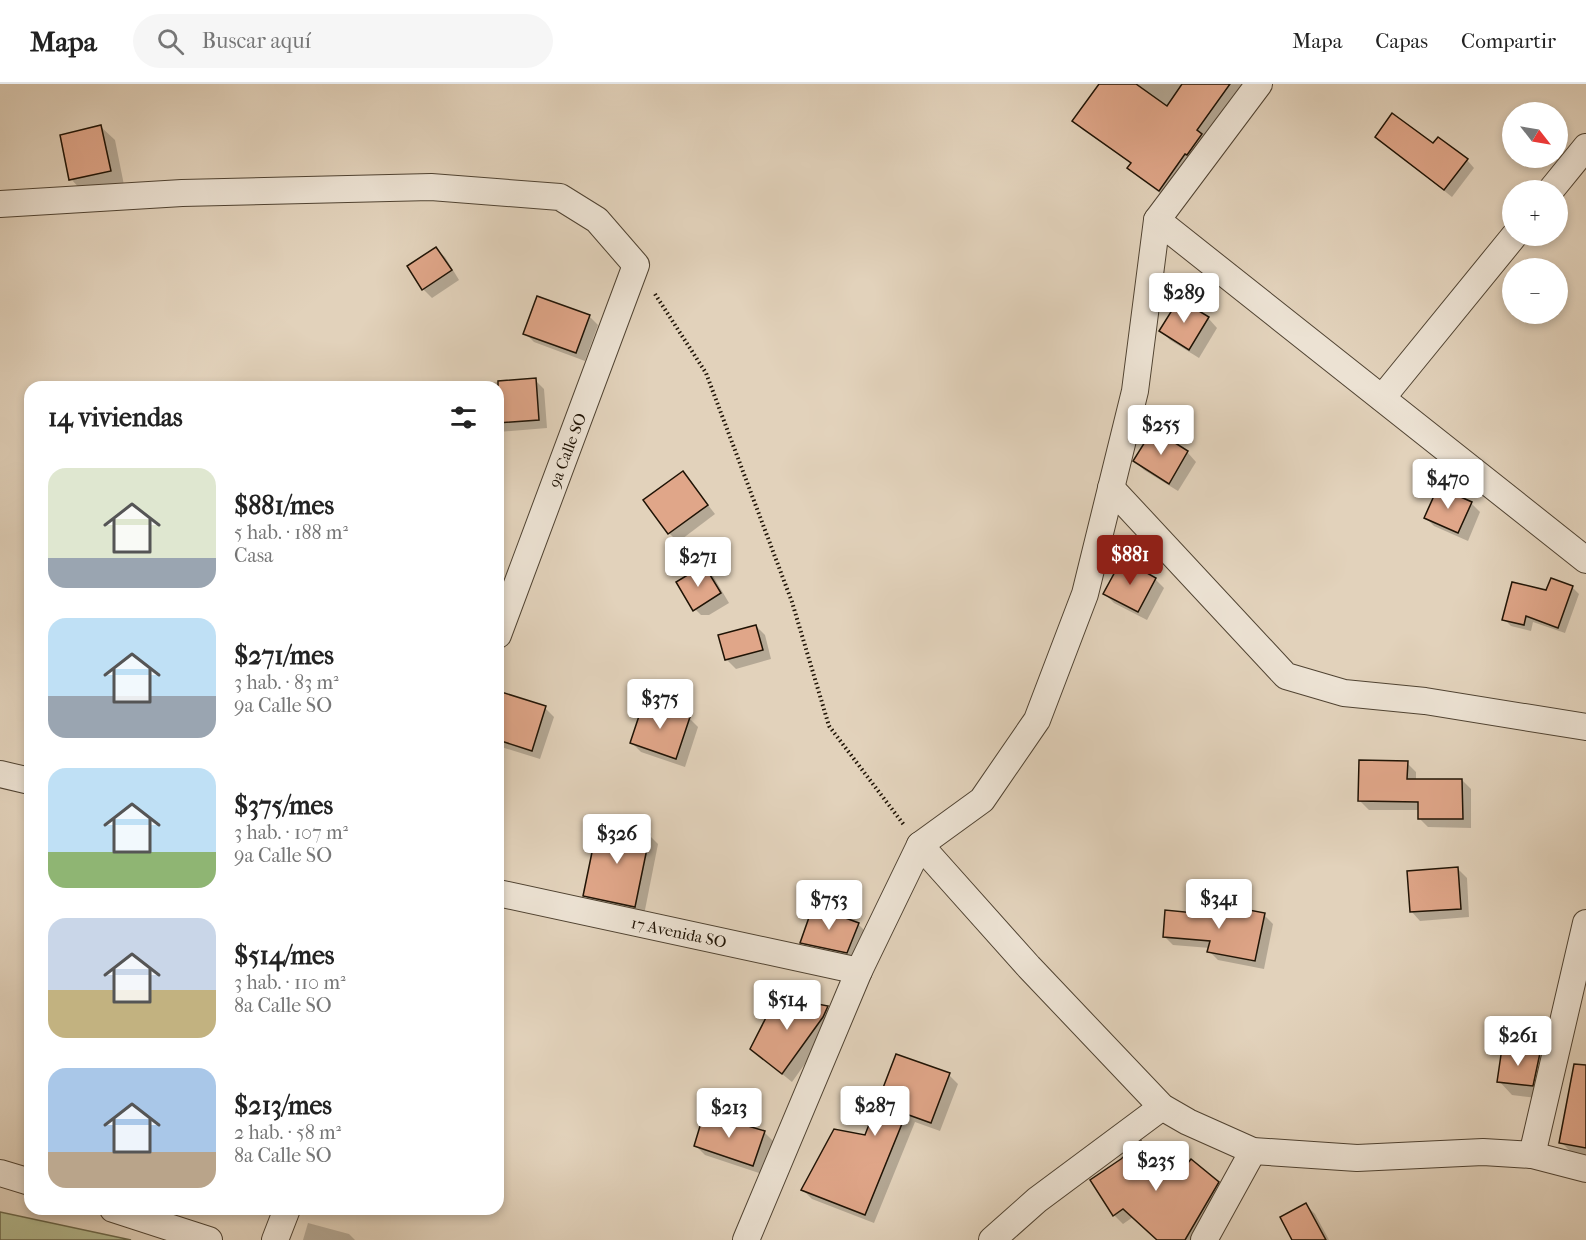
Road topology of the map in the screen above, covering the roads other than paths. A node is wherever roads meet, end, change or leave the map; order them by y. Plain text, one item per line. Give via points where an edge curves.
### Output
1 (1259, 84) edge
2 (1586, 147) edge
3 (1559, 180) edge
4 (0, 204) edge
5 (1157, 220) junction
6 (1506, 246) edge
7 (1382, 398) junction
8 (1111, 488) junction
9 (1586, 560) edge
10 (504, 619) edge
11 (1586, 727) edge
12 (0, 774) edge
13 (24, 780) edge
14 (920, 845) junction
15 (504, 894) edge
16 (1586, 922) edge
17 (859, 971) junction
18 (1162, 1107) junction
19 (1253, 1151) junction
20 (1532, 1155) junction
21 (1586, 1169) edge
22 (0, 1173) edge
23 (24, 1180) edge
24 (132, 1215) edge
25 (285, 1215) edge
26 (209, 1240) edge
27 (276, 1240) edge
28 (746, 1240) edge
29 (992, 1240) edge
30 (1204, 1240) edge

1 - 5 street
2 - 3 street
4 - 10 street, 9a Calle SO via 182,193 431,187 560,197 597,220 636,265
5 - 7 street
5 - 8 street via 1135,391
6 - 7 street
7 - 9 street
8 - 11 street via 1286,676 1344,693 1425,701
8 - 14 street via 1085,594 1037,720 982,800
12 - 13 street
14 - 17 street
14 - 18 street
15 - 17 street, 17 Avenida SO
16 - 20 street
17 - 28 street
18 - 19 street
18 - 29 street via 1037,1200
19 - 20 street via 1357,1158 1483,1152
19 - 30 street
20 - 21 street
22 - 23 street
24 - 26 street
25 - 27 street

